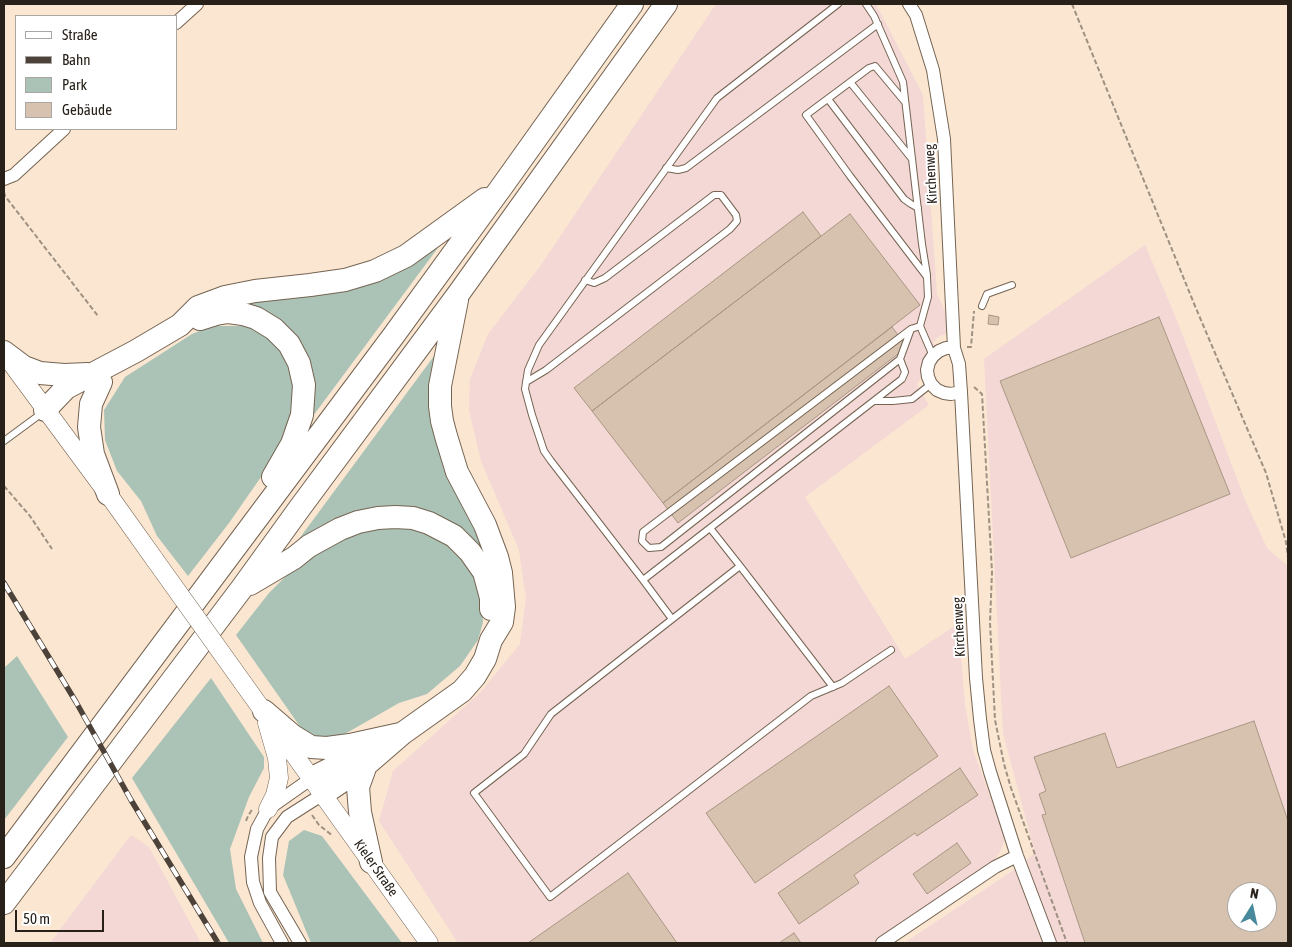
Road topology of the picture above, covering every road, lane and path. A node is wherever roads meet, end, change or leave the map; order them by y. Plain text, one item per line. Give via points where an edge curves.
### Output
1 (197, 4) edge
2 (632, 4) edge
3 (666, 4) edge
4 (838, 4) edge
5 (866, 4) edge
6 (909, 4) edge
7 (1072, 4) edge
8 (178, 21) edge
9 (878, 24) junction
10 (850, 82) junction
11 (828, 99) junction
12 (905, 102) junction
13 (63, 130) edge
14 (912, 159) junction
15 (666, 168) junction
16 (4, 178) edge
17 (503, 185) junction
18 (4, 192) edge
19 (918, 208) junction
20 (928, 277) junction
21 (585, 280) junction
22 (1012, 284) dead end
23 (459, 293) junction
24 (982, 306) dead end
25 (98, 316) dead end
26 (180, 325) junction
27 (920, 326) junction
28 (911, 329) junction
29 (954, 348) junction
30 (4, 353) edge
31 (933, 356) junction
32 (900, 359) junction
33 (960, 376) junction
34 (96, 378) junction
35 (526, 382) junction
36 (931, 384) junction
37 (961, 392) junction
38 (875, 401) junction
39 (45, 410) junction
40 (4, 442) edge
41 (4, 486) edge
42 (108, 494) junction
43 (710, 528) junction
44 (1288, 539) edge
45 (1286, 542) junction
46 (52, 550) dead end
47 (1288, 556) edge
48 (223, 565) junction
49 (740, 566) junction
50 (643, 580) junction
51 (242, 588) junction
52 (672, 619) junction
53 (491, 640) junction
54 (891, 650) dead end
55 (833, 687) junction
56 (264, 711) junction
57 (403, 733) junction
58 (366, 765) junction
59 (313, 792) junction
60 (268, 809) junction
61 (337, 840) dead end
62 (1018, 856) junction
63 (4, 857) edge
64 (371, 862) junction
65 (4, 903) edge
66 (282, 943) edge
67 (300, 943) edge
68 (429, 943) edge
69 (882, 943) edge
70 (1050, 943) edge
71 (1067, 943) edge

1 - 8 street
2 - 17 highway
3 - 23 highway
4 - 15 lane via 717,98
5 - 9 lane
6 - 29 street, Kirchenweg via 916,15 933,70 944,139
7 - 45 path via 1266,473
9 - 12 lane via 903,82
9 - 15 lane via 686,168
10 - 11 lane
10 - 12 lane via 875,66
10 - 14 lane
11 - 19 lane via 904,199
11 - 20 lane via 806,115
12 - 14 lane
13 - 16 street via 14,176
14 - 19 lane
15 - 21 lane
17 - 26 highway via 406,256 375,271 345,280 225,298 198,307
17 - 48 highway
18 - 25 path
19 - 20 lane
20 - 27 lane via 928,296
21 - 35 lane via 539,345
21 - 35 lane via 594,283 605,278 714,195 721,195 736,215 737,221 730,229
22 - 24 lane via 987,294
23 - 51 highway
23 - 53 highway via 440,386 440,406 451,454 484,525 501,573 502,622
26 - 34 highway
26 - 48 highway via 228,312 256,318 289,344 299,363 304,385 302,415 292,444
27 - 28 lane
27 - 31 lane
28 - 32 lane
28 - 32 lane via 643,532 642,541 649,548 661,547
29 - 31 street via 946,348
29 - 33 street, Kirchenweg via 960,364
30 - 34 highway via 24,367 40,373
30 - 39 main road, Kieler Straße
31 - 36 street via 927,370
32 - 38 lane via 905,372 902,379
33 - 37 street, Kirchenweg
33 - 71 path via 982,394 992,572 990,623 995,720 1011,788
34 - 39 highway via 68,404
34 - 42 highway via 89,427 93,454
35 - 50 lane via 544,451
36 - 37 street via 944,393
36 - 38 lane via 912,399
37 - 62 street, Kirchenweg via 980,719 990,772
38 - 43 lane
39 - 40 lane
39 - 42 main road, Kieler Straße
41 - 46 path via 30,516
42 - 56 main road, Kieler Straße, bridge
43 - 49 lane
43 - 50 lane
44 - 45 path
45 - 47 path
48 - 63 highway
49 - 52 lane
49 - 55 lane
50 - 52 lane
51 - 53 highway via 340,529 378,518 413,518 454,536 484,572 491,598
51 - 65 highway
52 - 55 lane via 551,714 524,754 474,793 550,896 811,696
53 - 57 highway via 485,659 462,691
54 - 55 lane
56 - 57 highway via 311,747 350,745
56 - 59 main road, Kieler Straße
56 - 60 main road via 279,778
57 - 58 highway
57 - 59 highway
58 - 59 highway
58 - 64 highway via 358,787
59 - 60 street
59 - 61 path via 319,825
59 - 64 main road, Kieler Straße
59 - 67 street via 277,828 272,837 269,858 270,892
60 - 66 street via 257,829 251,857 252,882
62 - 69 street via 996,867
62 - 70 street, Kirchenweg
64 - 68 main road, Kieler Straße

